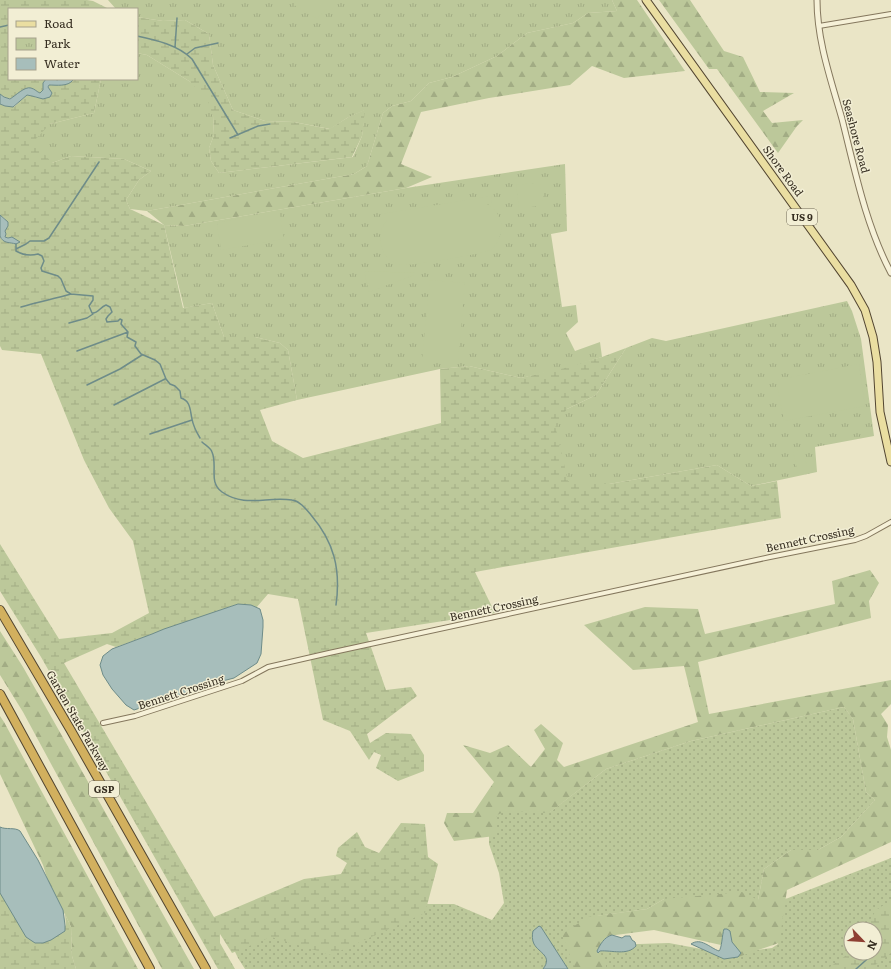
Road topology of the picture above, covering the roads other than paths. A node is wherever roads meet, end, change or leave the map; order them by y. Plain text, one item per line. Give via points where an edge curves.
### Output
1 (646, 0) edge
2 (818, 0) edge
3 (891, 14) edge
4 (819, 26) junction
5 (891, 273) edge
6 (891, 462) edge
7 (891, 522) edge
8 (0, 610) edge
9 (0, 694) edge
10 (103, 723) dead end
11 (150, 969) edge
12 (206, 969) edge

1 - 6 main road, Shore Road / US 9 via 851,284 873,337 880,412
2 - 4 street, Seashore Road
3 - 4 street
4 - 5 street, Seashore Road via 825,59 860,190 878,245
7 - 10 street, Bennett Crossing via 855,540 268,668 242,681 135,716
8 - 12 highway, Garden State Parkway / GSP
9 - 11 highway

